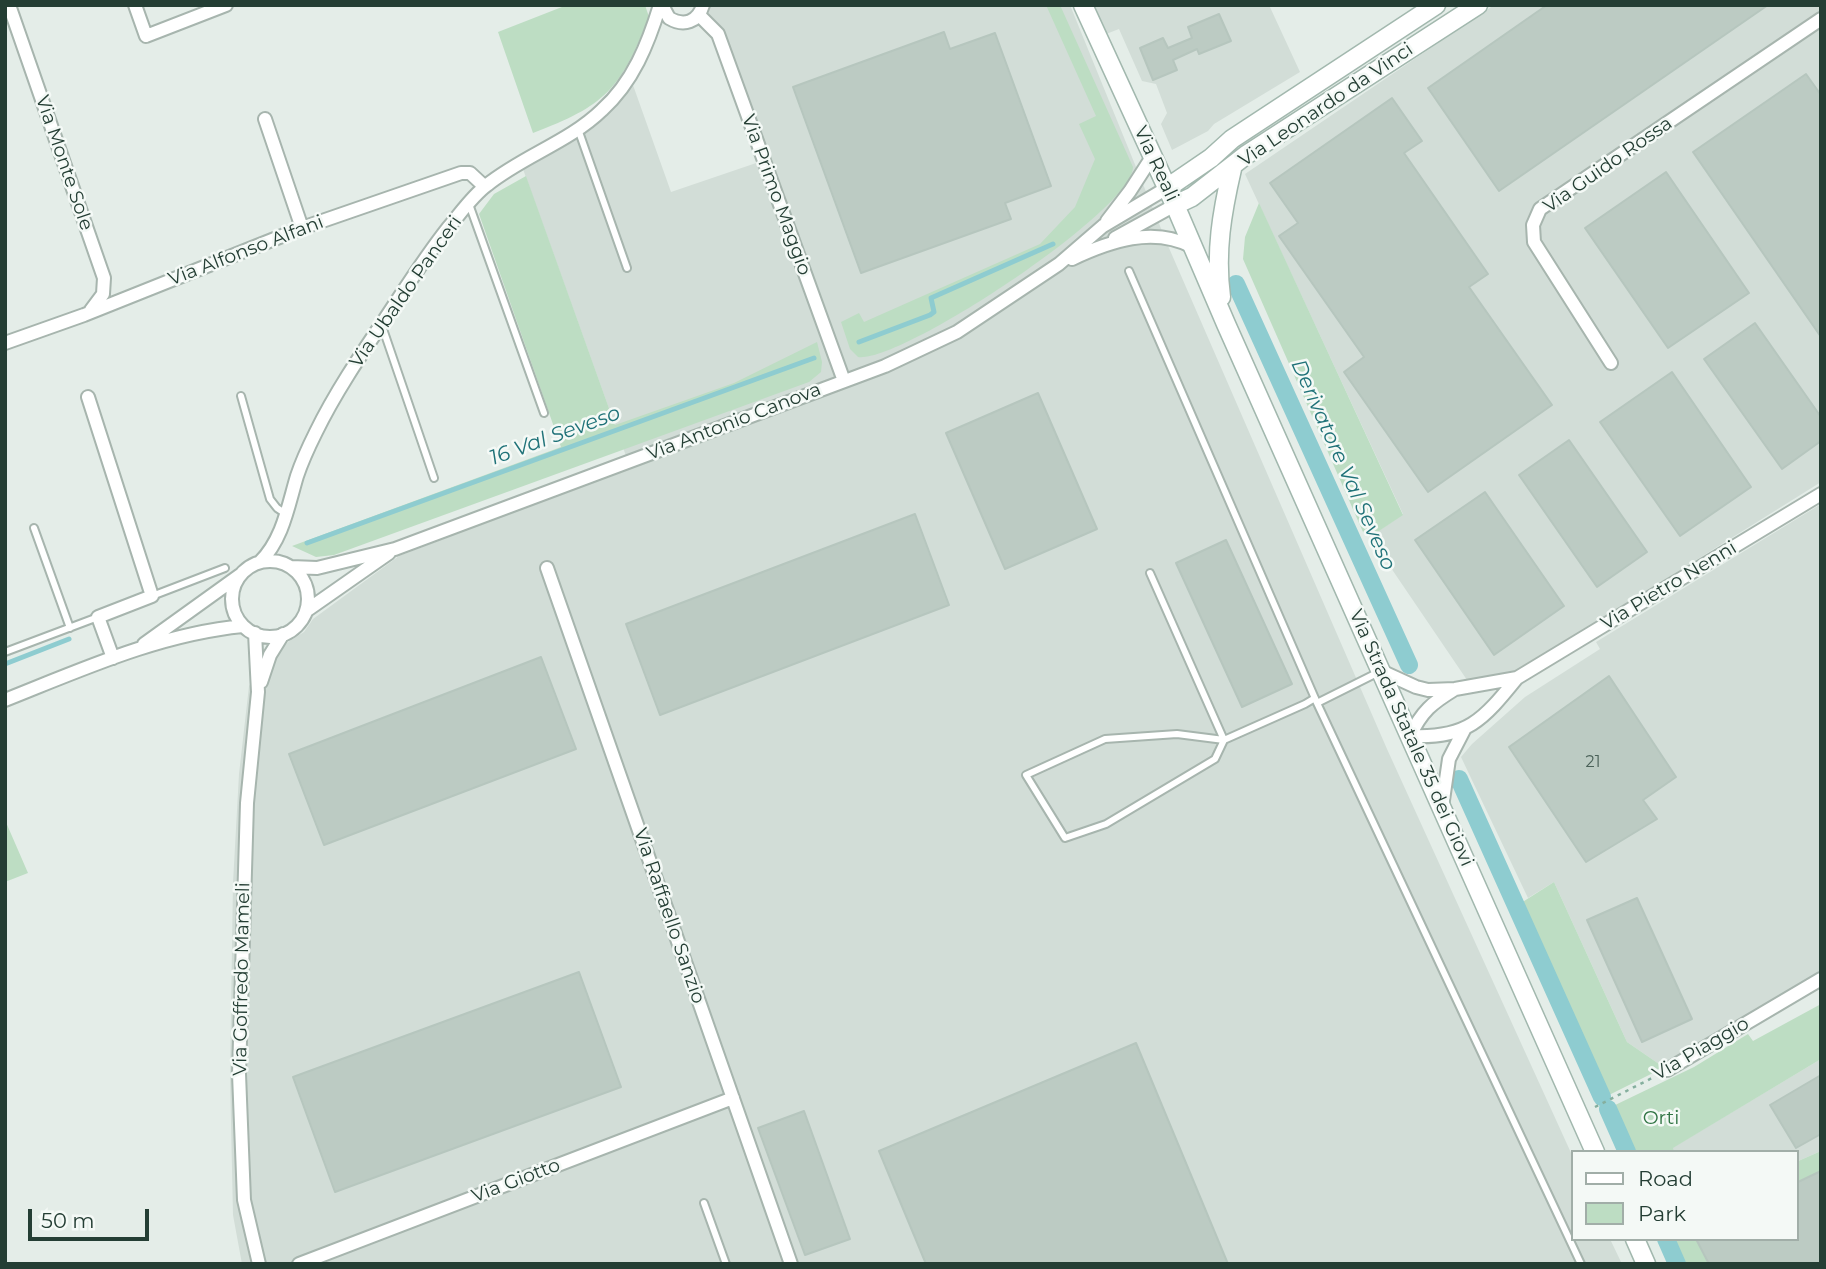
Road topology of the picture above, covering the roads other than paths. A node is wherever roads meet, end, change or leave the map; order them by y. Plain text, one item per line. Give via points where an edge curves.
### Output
1 (9, 5) edge
2 (135, 5) edge
3 (226, 5) edge
4 (661, 5) edge
5 (1083, 5) edge
6 (1436, 5) edge
7 (1478, 5) edge
8 (701, 10) edge
9 (1821, 19) edge
10 (265, 119) dead end
11 (578, 129) junction
12 (1152, 157) junction
13 (1231, 169) junction
14 (484, 186) junction
15 (1167, 188) junction
16 (469, 204) junction
17 (1175, 205) junction
18 (1103, 226) junction
19 (302, 228) junction
20 (1193, 247) junction
21 (1096, 248) junction
22 (1059, 264) junction
23 (627, 268) dead end
24 (1129, 271) dead end
25 (84, 315) junction
26 (1226, 324) junction
27 (381, 325) junction
28 (5, 343) edge
29 (1611, 363) dead end
30 (844, 381) junction
31 (241, 396) dead end
32 (88, 397) dead end
33 (544, 413) dead end
34 (434, 478) dead end
35 (1821, 494) edge
36 (286, 514) junction
37 (34, 528) dead end
38 (395, 549) junction
39 (260, 562) junction
40 (291, 567) junction
41 (225, 568) dead end
42 (547, 568) dead end
43 (1150, 573) dead end
44 (242, 574) junction
45 (152, 596) junction
46 (306, 611) junction
47 (98, 617) junction
48 (243, 626) junction
49 (70, 628) junction
50 (255, 634) junction
51 (283, 635) junction
52 (138, 648) junction
53 (5, 652) edge
54 (113, 658) junction
55 (1381, 671) junction
56 (1517, 678) junction
57 (1455, 689) junction
58 (258, 692) junction
59 (5, 700) edge
60 (1316, 700) junction
61 (1464, 730) junction
62 (1410, 736) junction
63 (1224, 740) junction
64 (1442, 808) junction
65 (1821, 979) edge
66 (1667, 1070) road end
67 (733, 1098) junction
68 (1594, 1150) edge
69 (704, 1203) dead end
70 (1570, 1219) edge
71 (1563, 1223) junction
72 (1570, 1239) edge
73 (1571, 1241) edge
74 (1636, 1241) edge
75 (259, 1264) edge
76 (299, 1264) edge
77 (726, 1264) edge
78 (791, 1264) edge
79 (1581, 1264) edge
80 (1646, 1264) edge

1 - 25 street, Via Monte Sole via 104,278 103,294
2 - 3 street via 146,36
4 - 8 street via 675,22 688,23
4 - 11 street, Via Ubaldo Panceri via 644,52 625,84 603,110
5 - 12 main road, Via Reali
6 - 15 main road, Via Leonardo da Vinci via 1232,139
7 - 13 main road, Via Leonardo da Vinci
8 - 30 street, Via Primo Maggio via 718,34
9 - 29 street, Via Guido Rossa via 1541,209 1533,225 1534,242
10 - 19 street
11 - 14 street, Via Ubaldo Panceri
11 - 23 lane
12 - 15 main road, Via Reali
12 - 18 street, Via Antonio Canova
13 - 17 main road, Via Leonardo da Vinci
13 - 26 main road via 1217,268
14 - 16 street, Via Ubaldo Panceri
14 - 19 street, Via Alfonso Alfani via 470,173 461,173
15 - 17 main road, Via Reali
15 - 18 street, Via Antonio Canova
16 - 27 street, Via Ubaldo Panceri
16 - 33 lane
17 - 20 main road, Via Reali
17 - 21 street, Via Antonio Canova
18 - 22 street, Via Antonio Canova
19 - 25 street, Via Alfonso Alfani
20 - 21 street, Via Antonio Canova via 1159,236
20 - 26 main road, Via Reali
21 - 22 street, Via Antonio Canova
22 - 30 street, Via Antonio Canova via 957,332
24 - 60 lane
25 - 28 street, Via Alfonso Alfani
26 - 55 main road, Via Strada Statale 35 dei Giovi
27 - 34 lane
27 - 36 street, Via Ubaldo Panceri via 317,430
30 - 38 street, Via Antonio Canova
31 - 36 lane via 270,499
32 - 45 street
35 - 56 street, Via Pietro Nenni
36 - 39 street, Via Ubaldo Panceri via 275,544
37 - 49 lane
38 - 40 street, Via Antonio Canova via 317,568
38 - 46 street, Via Antonio Canova
39 - 40 street
39 - 44 street
40 - 46 street via 306,586
41 - 45 lane
42 - 67 street, Via Raffaello Sanzio
43 - 63 lane
44 - 48 street via 233,606
44 - 52 street
45 - 47 street
46 - 51 street
47 - 49 lane
47 - 54 street
48 - 50 street
48 - 52 street
49 - 53 lane
50 - 51 street
50 - 58 street
51 - 58 street via 270,655
52 - 54 street
54 - 59 street
55 - 57 street, Via Pietro Nenni via 1416,687
55 - 60 lane
55 - 62 main road, Via Strada Statale 35 dei Giovi
56 - 57 street, Via Pietro Nenni
56 - 61 street, Via Pietro Nenni via 1490,710
57 - 62 street, Via Pietro Nenni via 1426,709
58 - 75 street, Via Goffredo Mameli via 247,803 239,1074 244,1200
60 - 63 lane
60 - 71 lane
61 - 62 street, Via Pietro Nenni
61 - 64 street, Via Pietro Nenni via 1449,759
62 - 64 main road, Via Strada Statale 35 dei Giovi
63 - 63 lane via 1215,759 1106,824 1065,838 1026,775 1105,739 1177,734
64 - 68 main road, Via Strada Statale 35 dei Giovi
65 - 66 street, Via Piaggio
67 - 76 street, Via Giotto
67 - 78 street, Via Raffaello Sanzio
69 - 77 lane
70 - 71 lane
71 - 72 lane
73 - 79 lane
74 - 80 main road

